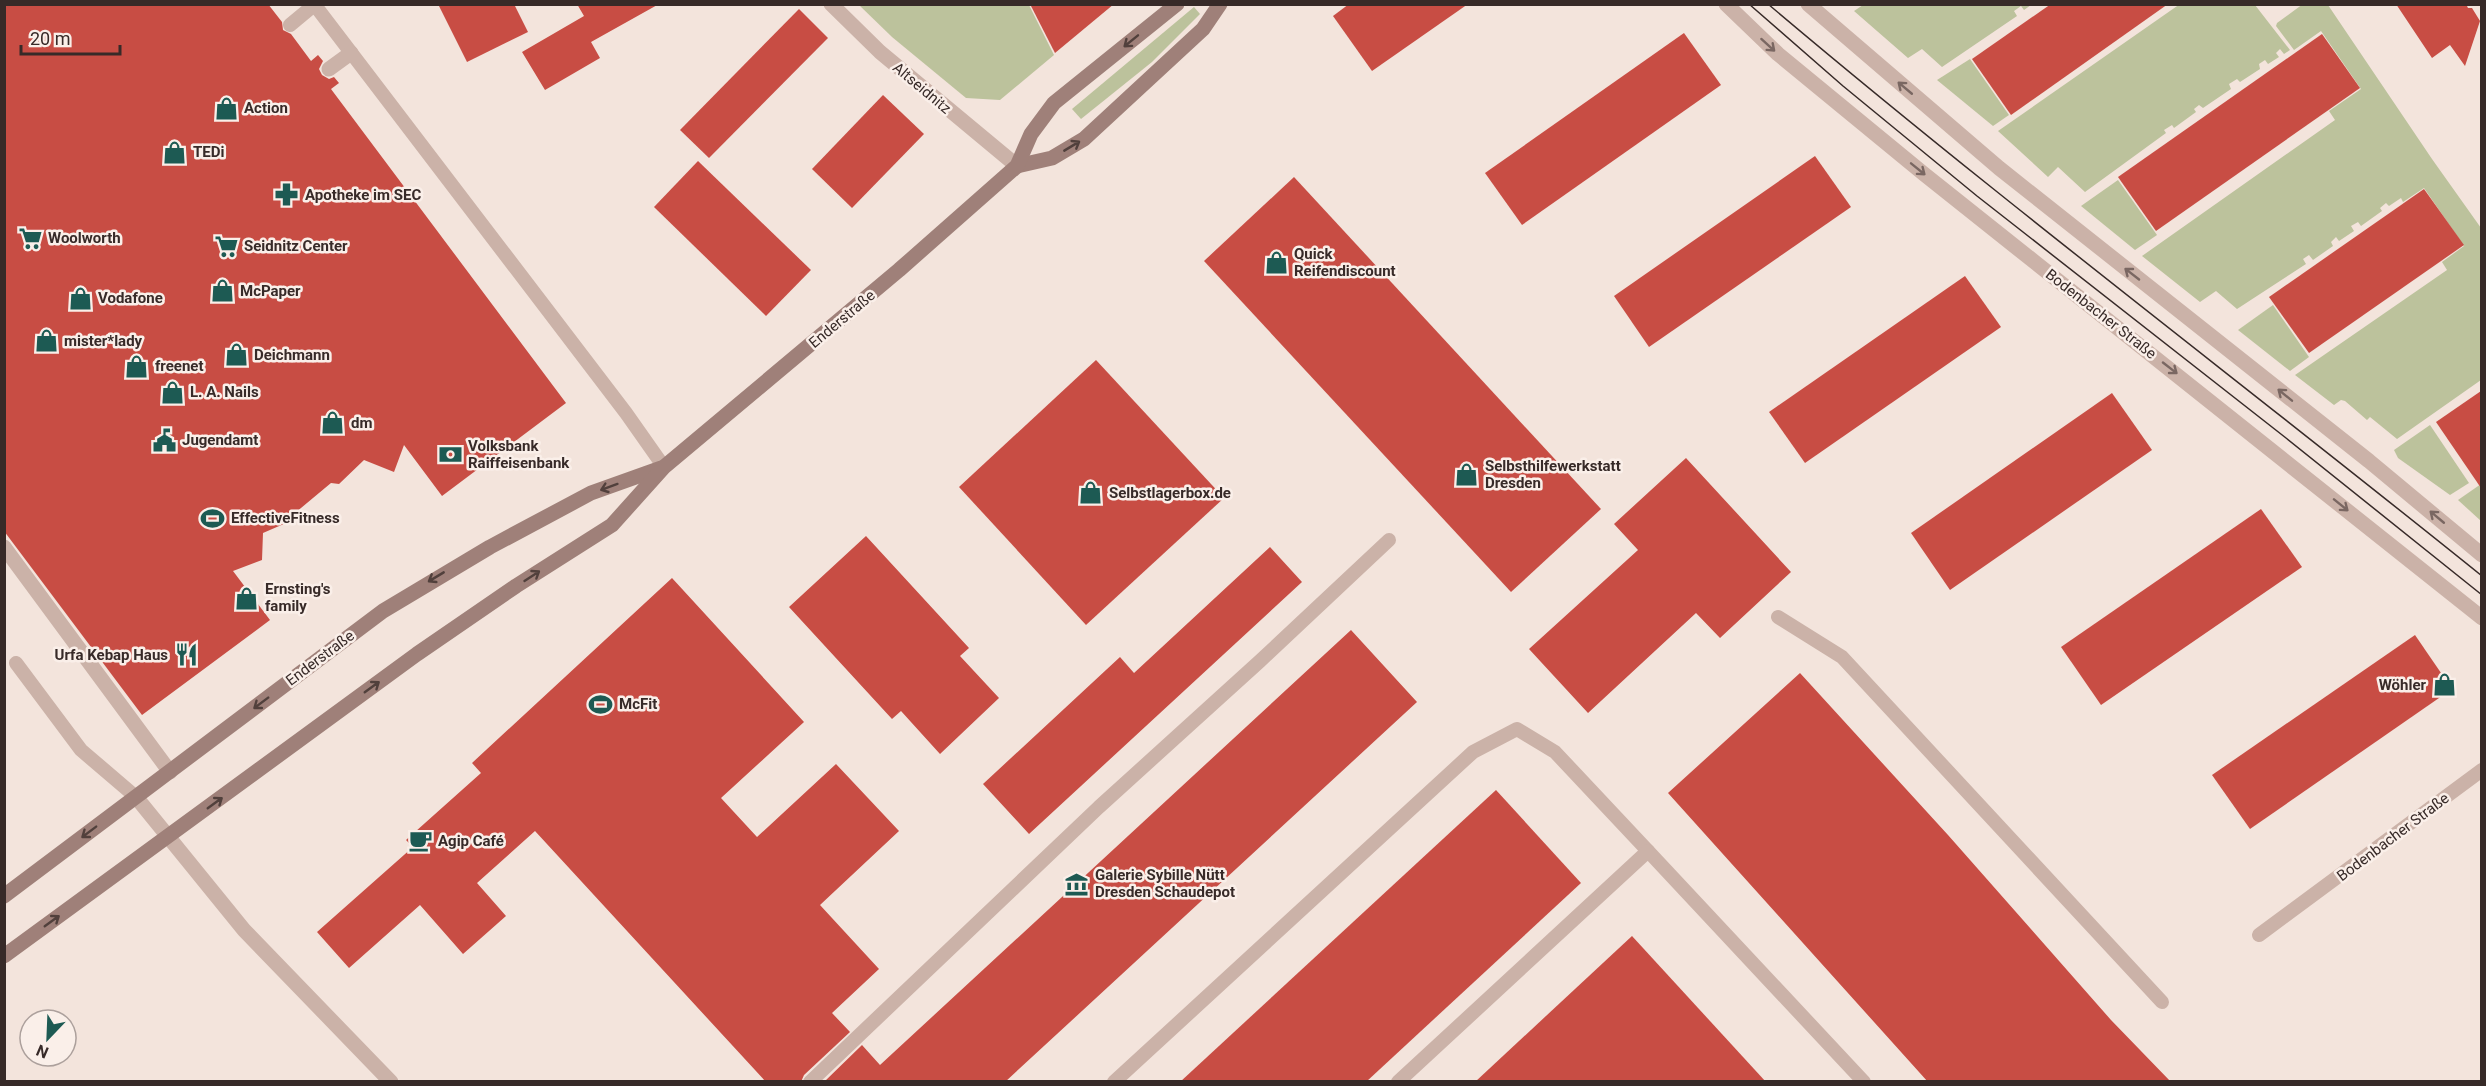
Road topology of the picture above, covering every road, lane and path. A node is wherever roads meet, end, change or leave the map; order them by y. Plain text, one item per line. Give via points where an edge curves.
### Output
1 (831, 4) edge
2 (1177, 4) edge
3 (1220, 4) edge
4 (1726, 4) edge
5 (1808, 4) edge
6 (314, 5) edge
7 (290, 25) dead end
8 (351, 53) junction
9 (329, 69) dead end
10 (1017, 166) junction
11 (664, 467) junction
12 (1389, 540) dead end
13 (4, 547) edge
14 (2481, 555) edge
15 (1778, 617) dead end
16 (2481, 618) edge
17 (16, 663) dead end
18 (2481, 770) edge
19 (170, 772) junction
20 (136, 797) junction
21 (168, 837) junction
22 (1648, 851) junction
23 (4, 896) edge
24 (2259, 935) dead end
25 (4, 956) edge
26 (2162, 1002) dead end
27 (391, 1082) edge
28 (810, 1082) edge
29 (1114, 1082) edge
30 (1398, 1082) edge
31 (1864, 1082) edge

1 - 10 street, Altseidnitz via 880,52
2 -> 10 main road, Enderstraße via 1054,104 1031,134
10 -> 3 main road, Enderstraße via 1052,158 1084,139 1203,28
4 -> 16 street, Bodenbacher Straße via 1778,54 1915,167
14 -> 5 street via 2369,461 2044,204
6 - 7 lane
6 - 8 lane
8 - 9 street
8 - 11 lane
10 - 11 main road, Enderstraße via 900,270
11 -> 19 main road, Enderstraße via 591,493 436,577 383,611
21 -> 11 main road, Enderstraße via 417,654 612,525
12 - 28 lane via 1099,807
13 - 19 street
15 - 26 lane via 1842,657
17 - 20 lane via 81,750
18 - 24 lane, Bodenbacher Straße
19 - 20 main road, Enderstraße
20 - 21 street
20 -> 23 main road, Enderstraße
25 -> 21 main road, Enderstraße
21 - 27 street via 244,930
22 - 29 lane via 1555,752 1517,729 1473,752
22 - 30 lane
22 - 31 lane

